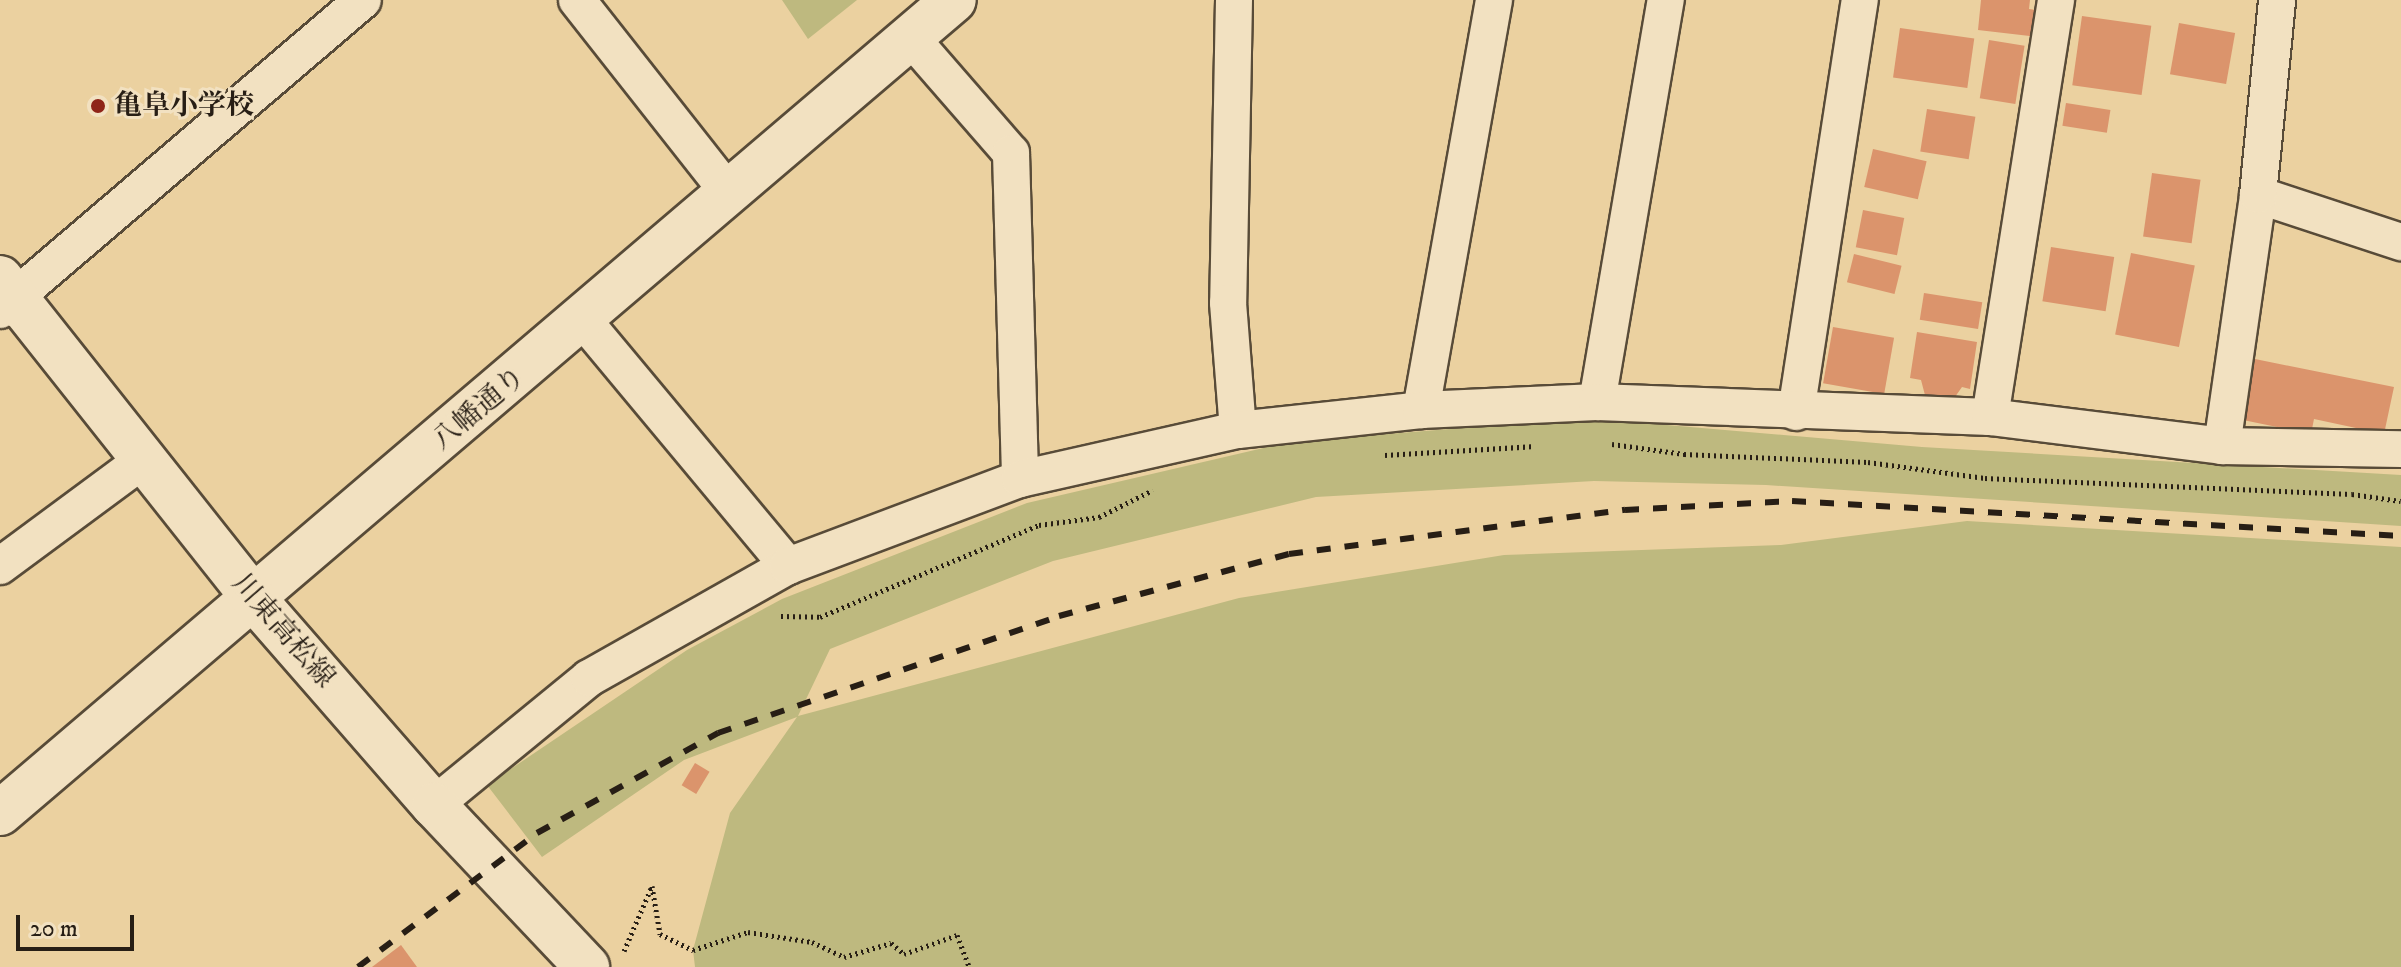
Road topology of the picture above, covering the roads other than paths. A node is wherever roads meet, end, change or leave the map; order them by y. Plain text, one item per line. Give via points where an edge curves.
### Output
1 (363, 0) edge
2 (577, 0) edge
3 (954, 0) edge
4 (1234, 0) edge
5 (1494, 0) edge
6 (1666, 0) edge
7 (1860, 0) edge
8 (2056, 0) edge
9 (2277, 0) edge
10 (911, 38) junction
11 (729, 193) junction
12 (2258, 195) junction
13 (2401, 242) edge
14 (6, 296) edge
15 (584, 321) junction
16 (1597, 402) junction
17 (1421, 410) junction
18 (1796, 412) junction
19 (1990, 417) junction
20 (1238, 430) junction
21 (2222, 446) junction
22 (2401, 449) edge
23 (142, 461) junction
24 (1020, 479) junction
25 (0, 566) edge
26 (788, 566) junction
27 (254, 599) junction
28 (434, 805) junction
29 (0, 813) edge
30 (575, 964) edge

1 - 14 street
2 - 11 street
3 - 10 street, 八幡通り
4 - 20 street via 1228,303
5 - 17 street
6 - 16 street
7 - 18 street
8 - 19 street
9 - 12 street
10 - 11 street, 八幡通り
10 - 24 street via 1011,153
11 - 15 street, 八幡通り
12 - 13 street
12 - 21 street
14 - 23 street, 川東高松線
15 - 26 street
15 - 27 street, 八幡通り
16 - 17 street
16 - 18 street
17 - 20 street
18 - 19 street
19 - 21 street
20 - 24 street
21 - 22 street
23 - 25 street
23 - 27 street, 川東高松線
24 - 26 street
26 - 28 street via 589,678
27 - 28 street, 川東高松線
27 - 29 street, 八幡通り
28 - 30 street, 川東高松線

